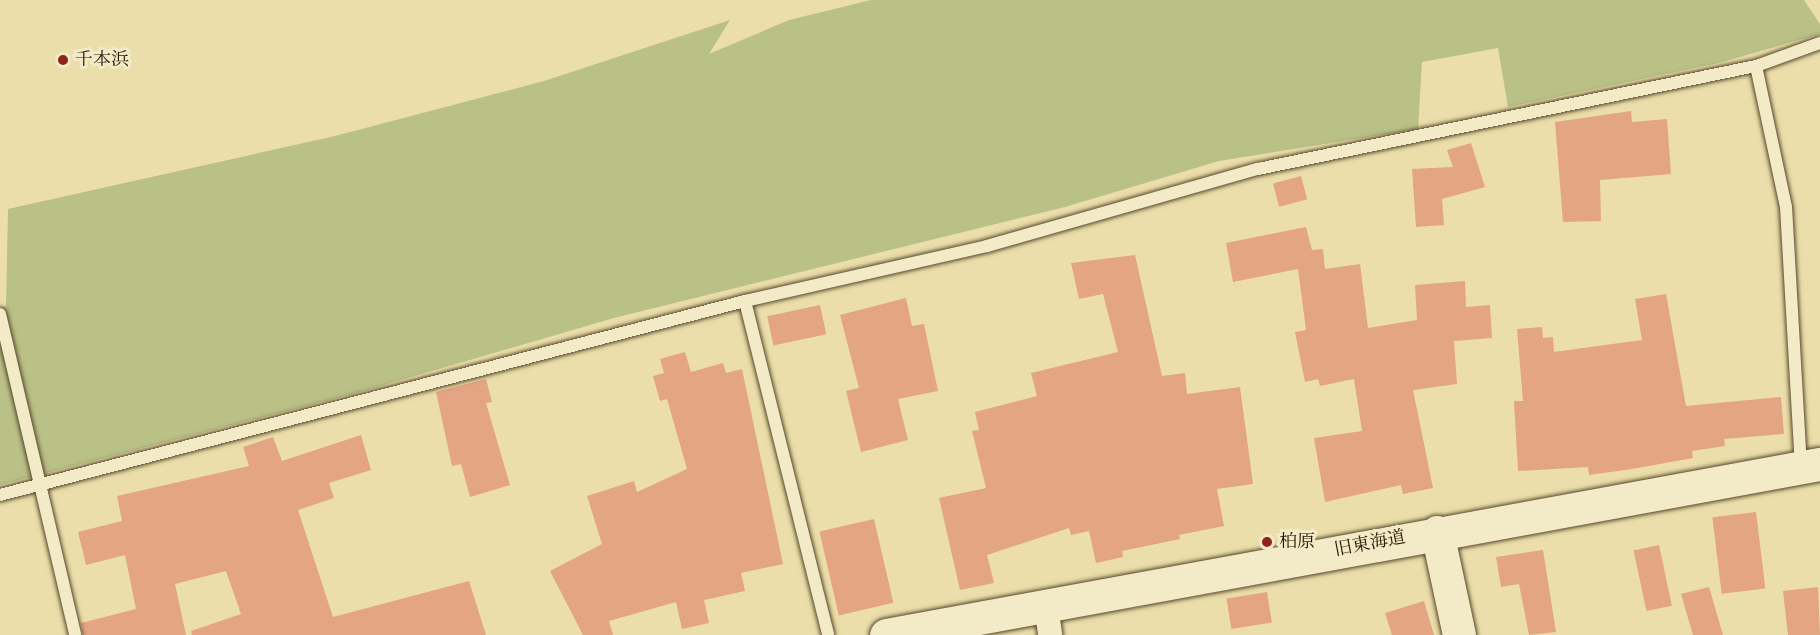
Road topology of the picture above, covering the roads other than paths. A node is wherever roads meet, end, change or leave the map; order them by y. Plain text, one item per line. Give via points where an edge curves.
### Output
1 (1820, 43) edge
2 (1756, 66) junction
3 (745, 301) junction
4 (0, 314) edge
5 (1811, 466) edge
6 (39, 487) junction
7 (0, 495) edge
8 (1437, 532) junction
9 (1048, 620) edge
10 (75, 635) edge
11 (828, 635) edge
12 (886, 635) edge
13 (1459, 635) edge

1 - 2 lane
2 - 3 lane via 1258,169 987,246
2 - 5 lane via 1786,207
3 - 6 lane
3 - 11 lane
4 - 6 lane
5 - 8 main road, 旧東海道
6 - 7 lane
6 - 10 lane
8 - 9 main road, 旧東海道
8 - 13 main road
9 - 12 main road, 旧東海道

